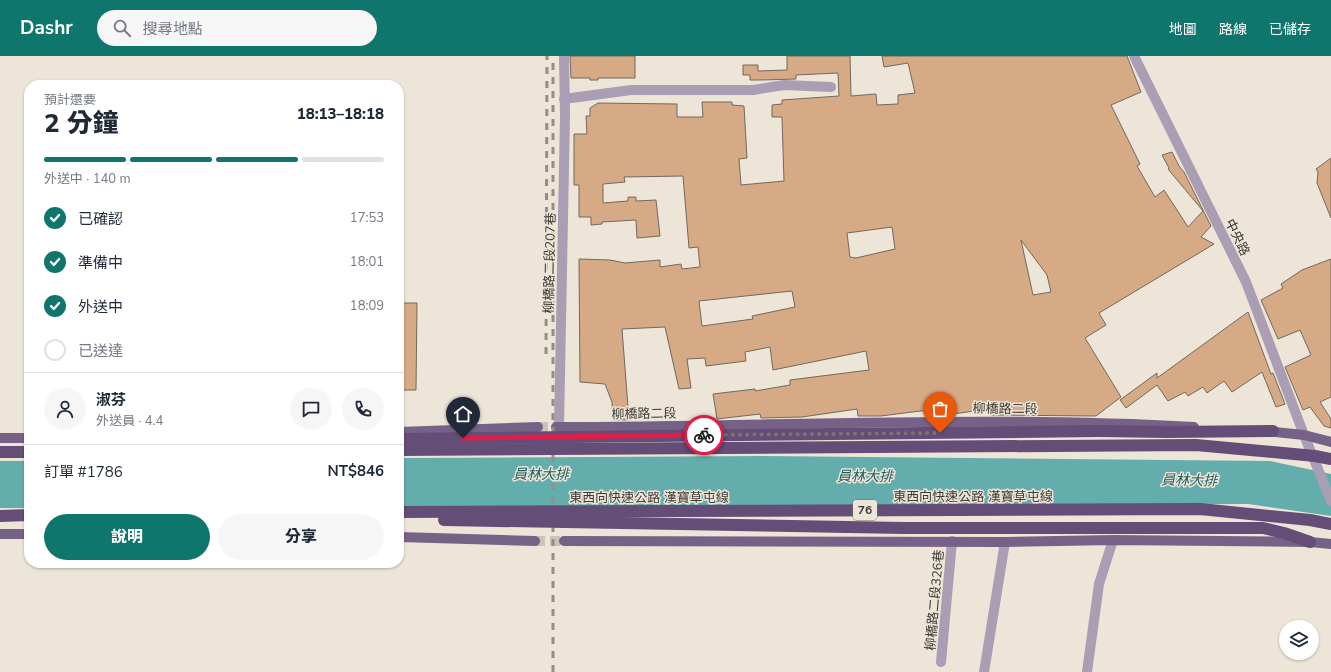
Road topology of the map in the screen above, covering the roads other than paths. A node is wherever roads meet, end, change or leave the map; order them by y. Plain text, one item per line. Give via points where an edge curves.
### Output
1 (564, 56) edge
2 (1134, 56) edge
3 (831, 87) dead end
4 (564, 99) junction
5 (538, 427) tunnel mouth
6 (558, 427) joint
7 (1273, 431) junction
8 (404, 432) edge
9 (1304, 435) junction
10 (0, 438) edge
11 (24, 438) edge
12 (404, 439) edge
13 (1331, 442) edge
14 (404, 450) edge
15 (0, 452) edge
16 (24, 452) edge
17 (1331, 459) edge
18 (1331, 501) edge
19 (404, 512) edge
20 (24, 515) edge
21 (0, 516) edge
22 (404, 520) edge
23 (1331, 524) edge
24 (0, 534) edge
25 (24, 534) edge
26 (404, 537) edge
27 (1113, 540) junction
28 (535, 541) tunnel mouth
29 (564, 541) tunnel mouth
30 (952, 541) junction
31 (1005, 542) junction
32 (1310, 542) junction
33 (1331, 544) edge
34 (941, 662) dead end
35 (984, 672) edge
36 (1087, 672) edge

1 - 4 street, 柳橋路二段207巷
2 - 9 street, 中央路 via 1246,282
3 - 4 street via 784,85 753,90 631,90
4 - 6 street, 柳橋路二段207巷
5 - 8 main road
6 - 7 main road, 柳橋路二段 via 977,420 1127,423
7 - 9 main road, 柳橋路二段
7 - 12 highway, bridge
9 - 13 main road, 柳橋路二段
9 - 18 street, 中央路
10 - 11 main road
14 - 17 highway, bridge via 1196,445
15 - 16 highway
19 - 23 highway, 東西向快速公路 漢寶草屯線 / 76, bridge via 1200,509
20 - 21 highway
22 - 32 highway, bridge via 904,528 1263,528
24 - 25 main road
26 - 28 main road
27 - 31 main road
27 - 32 main road
27 - 36 street via 1099,584
29 - 30 main road
30 - 31 main road
30 - 34 street, 柳橋路二段326巷
31 - 35 street
32 - 33 main road

